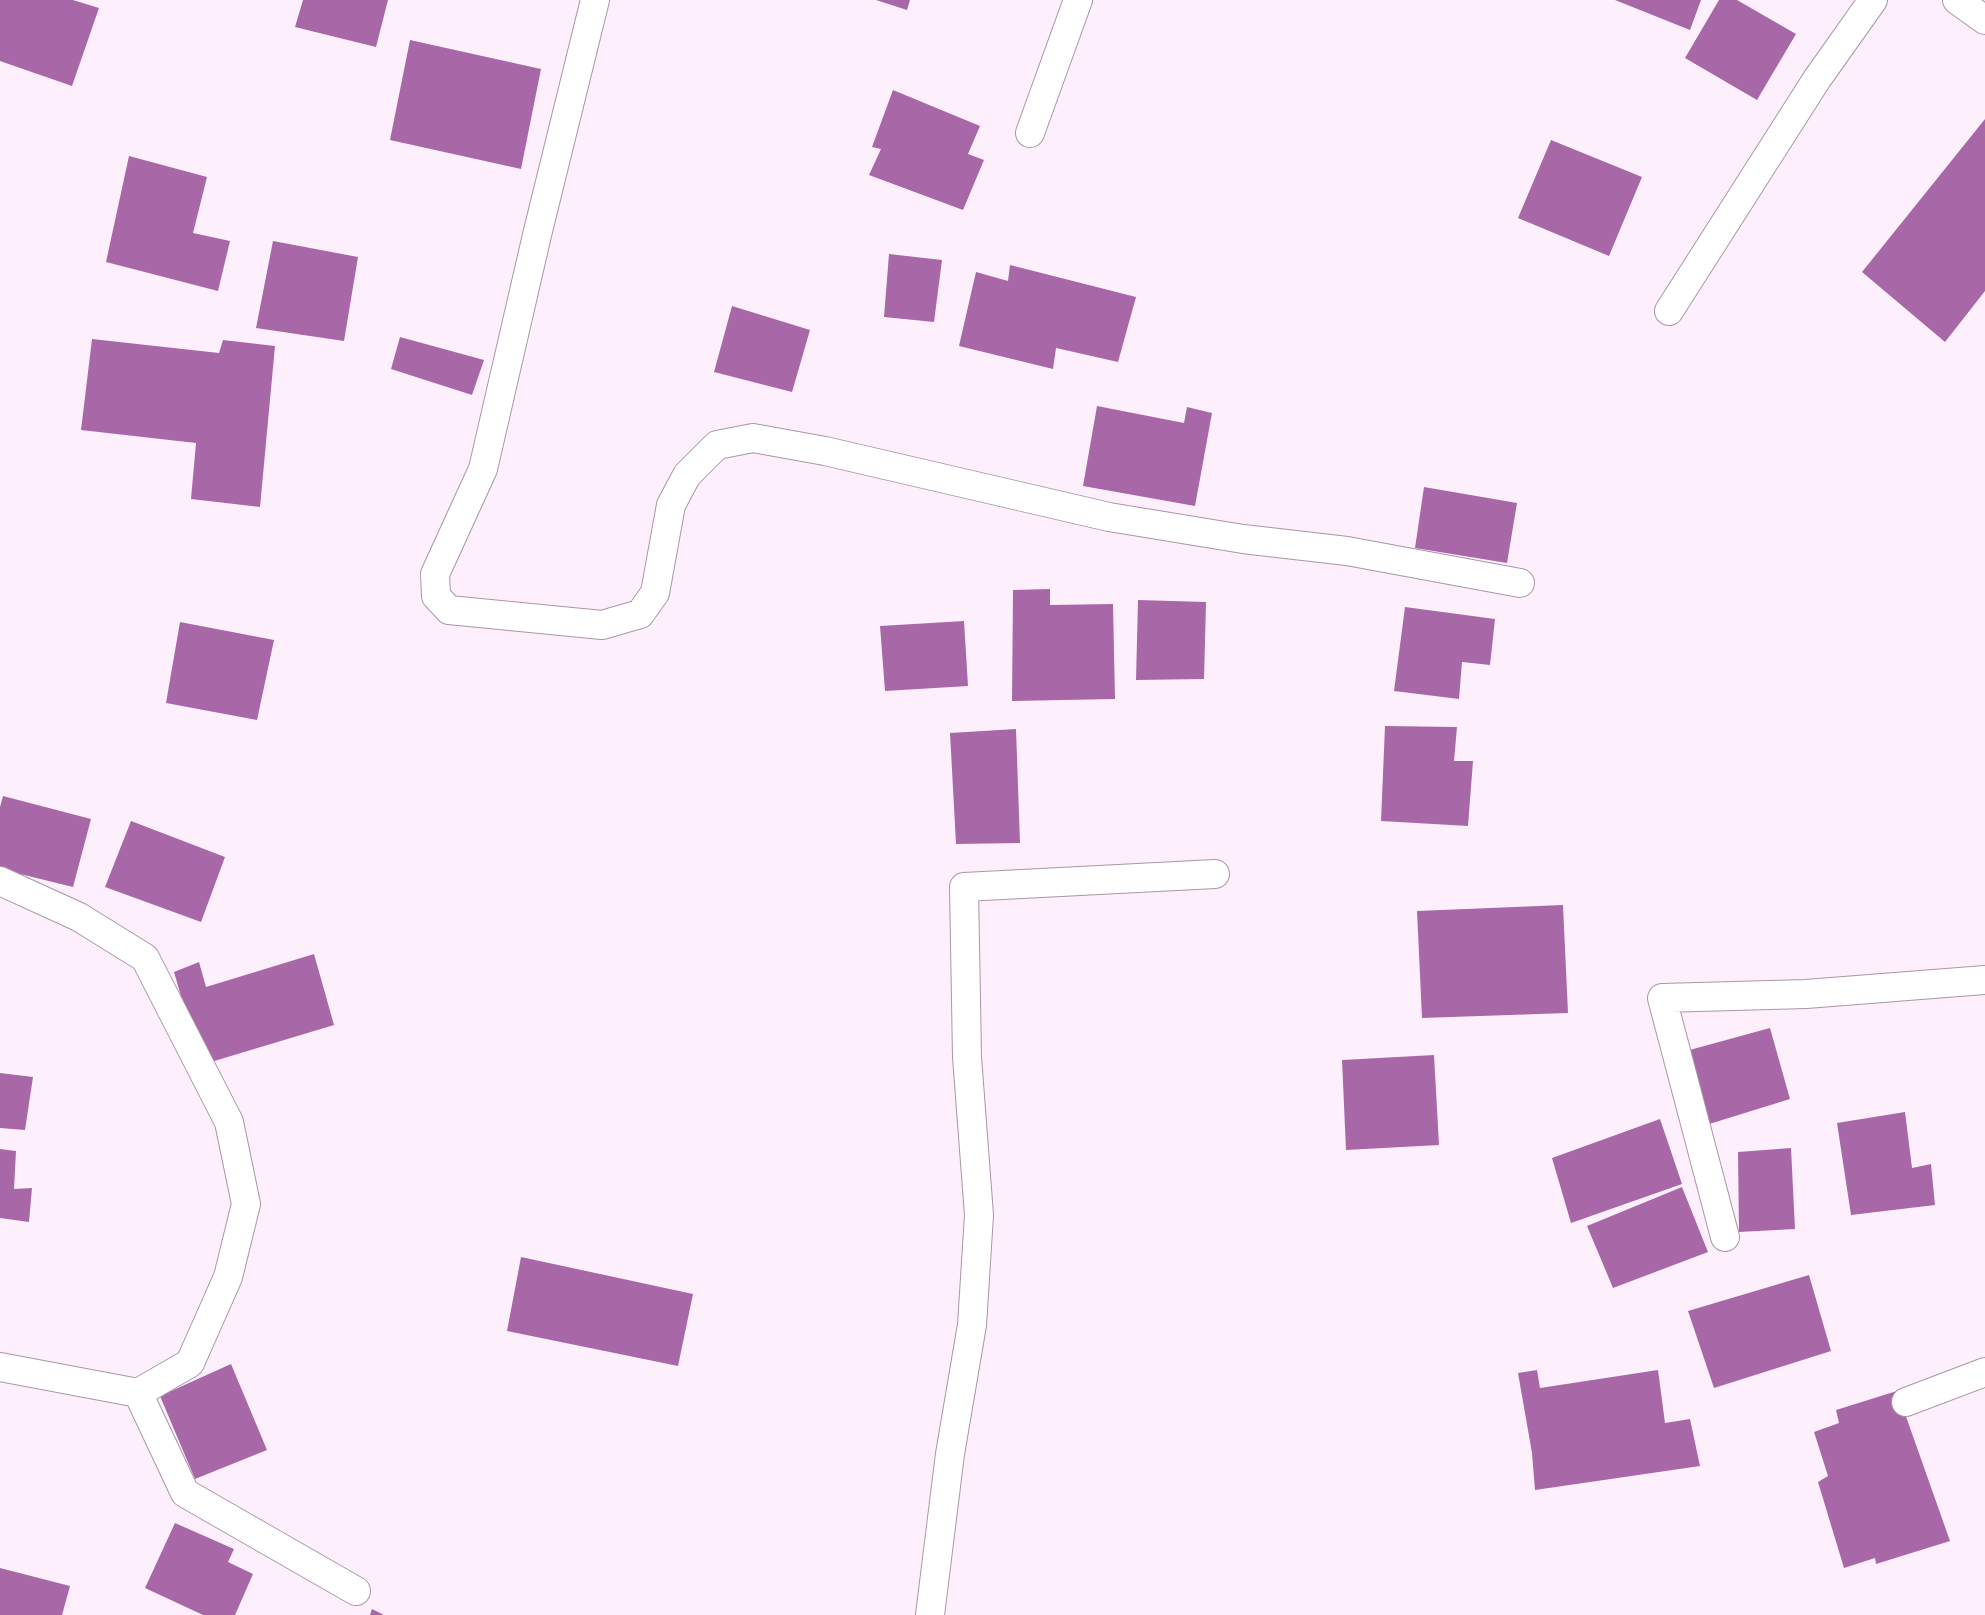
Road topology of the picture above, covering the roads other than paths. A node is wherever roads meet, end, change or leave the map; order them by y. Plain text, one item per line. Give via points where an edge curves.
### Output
1 (595, 0) edge
2 (1078, 0) edge
3 (1873, 0) edge
4 (1957, 0) edge
5 (1985, 20) edge
6 (1030, 133) dead end
7 (1669, 311) dead end
8 (1520, 583) dead end
9 (1214, 874) dead end
10 (0, 881) edge
11 (1985, 980) edge
12 (1725, 1237) dead end
13 (0, 1367) edge
14 (1985, 1372) edge
15 (138, 1392) junction
16 (1906, 1402) dead end
17 (356, 1591) dead end
18 (930, 1615) edge

1 - 8 street via 483,469 435,574 436,596 449,610 602,625 640,614 655,593 671,506 687,475 717,445 753,438 825,451 1109,518 1347,551
2 - 6 street
3 - 7 street via 1817,79
4 - 5 street
9 - 18 street via 964,887 967,1058 979,1215 972,1325 950,1454
10 - 15 street via 79,917 145,958 229,1122 246,1204 228,1277 190,1363
11 - 12 street via 1806,994 1662,998
13 - 15 street
14 - 16 street
15 - 17 street via 185,1493

